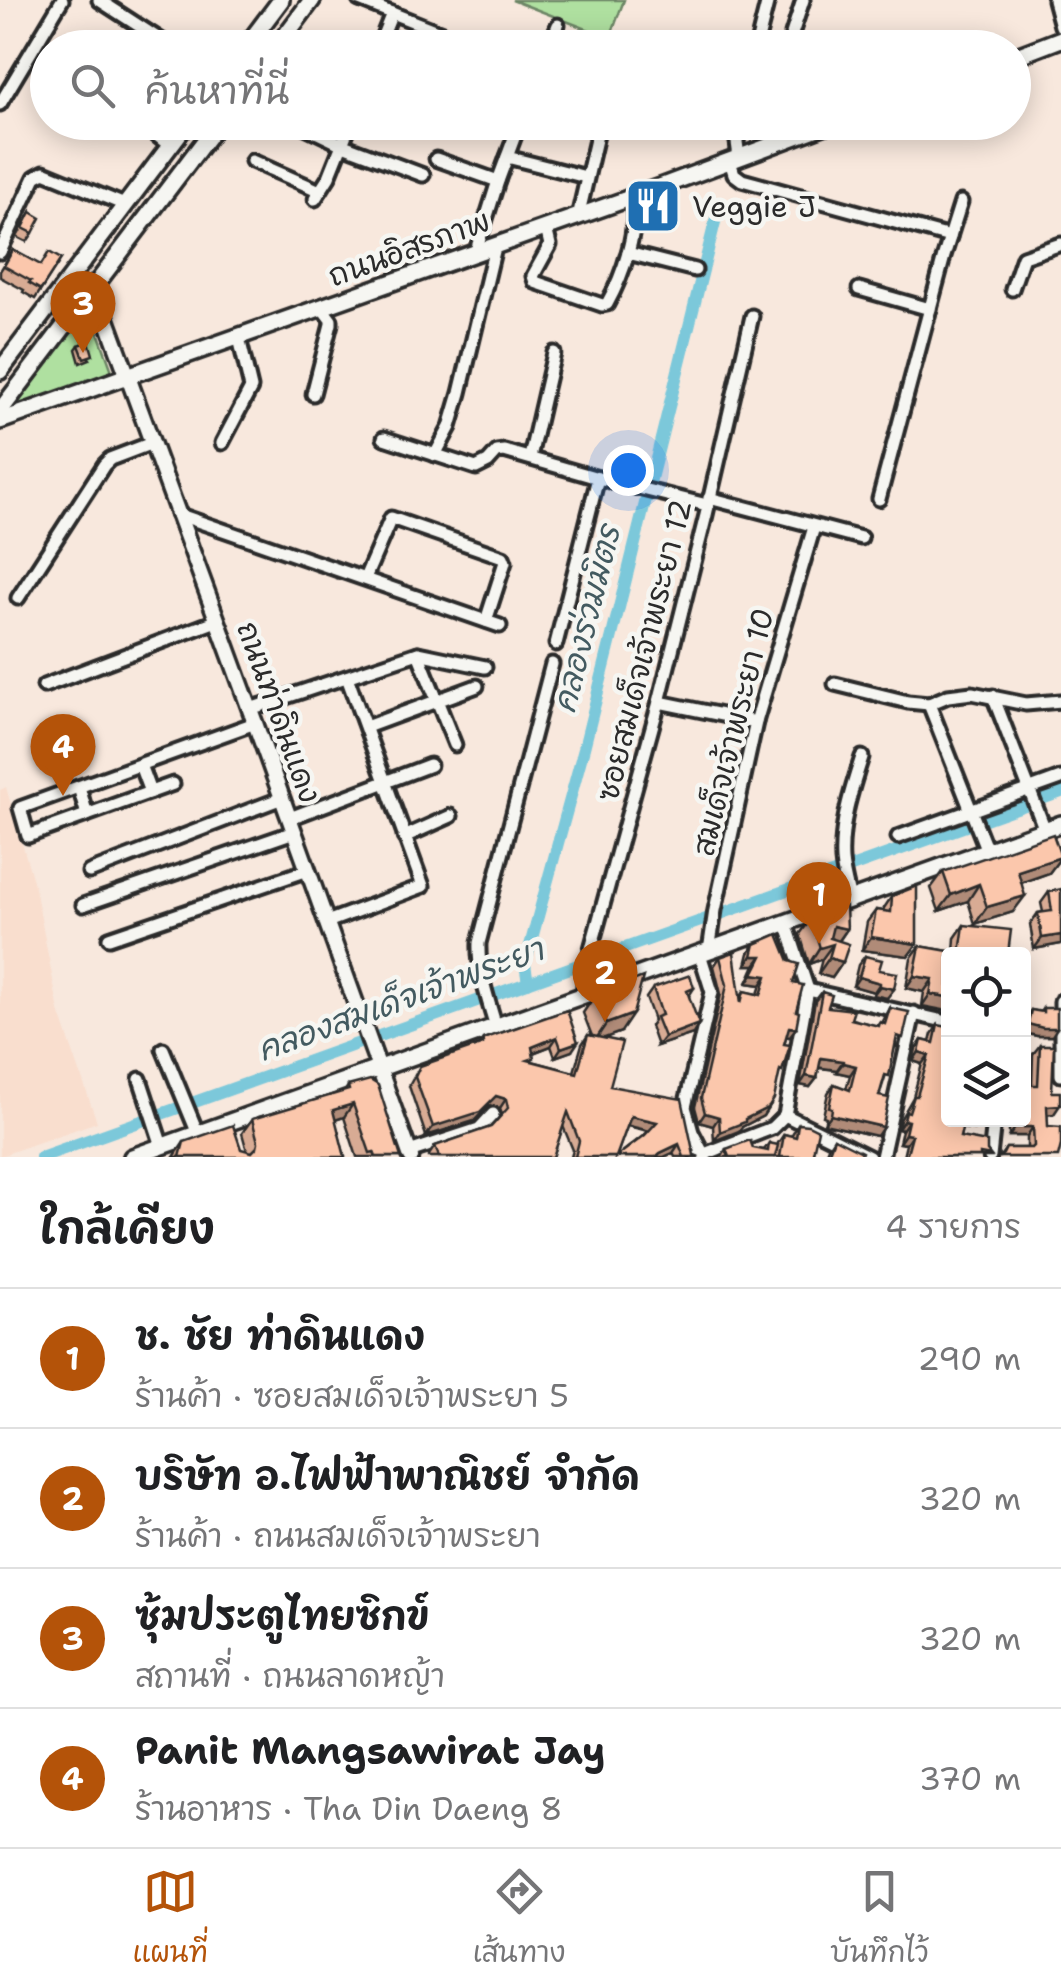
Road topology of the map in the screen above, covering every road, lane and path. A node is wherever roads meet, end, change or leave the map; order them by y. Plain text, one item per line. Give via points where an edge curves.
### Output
1 (62, 0) edge
2 (100, 0) edge
3 (312, 0) edge
4 (358, 0) edge
5 (768, 0) edge
6 (803, 0) edge
7 (1054, 0) edge
8 (273, 2) edge
9 (392, 13) junction
10 (296, 21) junction
11 (558, 24) dead end
12 (1061, 26) edge
13 (44, 30) edge
14 (146, 30) edge
15 (256, 30) edge
16 (289, 30) edge
17 (385, 30) edge
18 (435, 30) edge
19 (556, 30) edge
20 (760, 30) edge
21 (793, 30) edge
22 (1061, 39) edge
23 (1031, 50) edge
24 (30, 54) edge
25 (0, 104) edge
26 (162, 140) edge
27 (174, 140) edge
28 (205, 140) edge
29 (333, 140) edge
30 (345, 140) edge
31 (513, 140) edge
32 (595, 140) edge
33 (736, 140) edge
34 (786, 140) edge
35 (343, 145) junction
36 (170, 146) junction
37 (507, 157) junction
38 (436, 159) dead end
39 (735, 159) junction
40 (252, 161) dead end
41 (423, 174) dead end
42 (586, 177) junction
43 (498, 181) junction
44 (630, 198) junction
45 (961, 202) dead end
46 (125, 206) junction
47 (578, 217) junction
48 (546, 228) junction
49 (950, 237) junction
50 (1061, 244) edge
51 (494, 247) junction
52 (0, 252) edge
53 (628, 253) junction
54 (474, 254) junction
55 (82, 262) junction
56 (695, 270) dead end
57 (95, 287) junction
58 (859, 288) dead end
59 (1012, 289) dead end
60 (322, 308) junction
61 (930, 309) junction
62 (752, 316) dead end
63 (239, 338) junction
64 (554, 353) dead end
65 (0, 371) edge
66 (128, 378) junction
67 (312, 394) dead end
68 (0, 411) edge
69 (0, 421) edge
70 (384, 438) dead end
71 (152, 443) junction
72 (222, 443) dead end
73 (435, 454) junction
74 (530, 457) junction
75 (598, 478) junction
76 (879, 500) dead end
77 (708, 501) junction
78 (178, 514) junction
79 (814, 527) junction
80 (860, 538) dead end
81 (365, 578) junction
82 (18, 598) dead end
83 (216, 621) junction
84 (486, 621) junction
85 (500, 626) dead end
86 (556, 644) dead end
87 (418, 653) junction
88 (552, 664) dead end
89 (485, 668) dead end
90 (347, 677) junction
91 (835, 684) dead end
92 (44, 686) dead end
93 (477, 686) dead end
94 (993, 696) junction
95 (1060, 701) edge
96 (437, 702) junction
97 (659, 702) junction
98 (928, 704) junction
99 (253, 716) junction
100 (756, 722) junction
101 (366, 728) junction
102 (455, 745) dead end
103 (862, 757) dead end
104 (430, 764) dead end
105 (140, 765) junction
106 (1061, 778) edge
107 (384, 782) junction
108 (172, 784) dead end
109 (79, 787) junction
110 (150, 792) junction
111 (1032, 792) junction
112 (282, 798) junction
113 (973, 813) junction
114 (87, 814) junction
115 (451, 816) dead end
116 (292, 825) junction
117 (1053, 827) edge
118 (898, 836) dead end
119 (404, 837) junction
120 (984, 844) junction
121 (308, 870) junction
122 (89, 872) dead end
123 (848, 892) junction
124 (82, 906) dead end
125 (327, 922) junction
126 (786, 923) junction
127 (109, 938) dead end
128 (706, 946) junction
129 (808, 990) junction
130 (583, 996) junction
131 (1061, 1000) edge
132 (914, 1013) junction
133 (494, 1020) junction
134 (941, 1020) edge
135 (163, 1049) dead end
136 (375, 1061) junction
137 (1061, 1075) edge
138 (140, 1079) dead end
139 (492, 1114) dead end
140 (784, 1115) junction
141 (993, 1127) edge
142 (198, 1134) junction
143 (162, 1146) junction
144 (410, 1154) edge
145 (702, 1156) edge
146 (132, 1157) edge
147 (869, 1157) edge
148 (882, 1157) edge
149 (990, 1157) edge

1 - 13 street
2 - 14 street
3 - 10 main road
4 - 9 street
5 - 20 street
6 - 21 street
7 - 12 street
8 - 10 main road
8 - 15 main road
9 - 17 street
9 - 18 street
10 - 16 main road
11 - 19 street
22 - 23 main road
24 - 25 street
26 - 36 street
27 - 36 main road
28 - 57 main road
29 - 35 street
30 - 35 street
31 - 37 street
32 - 42 street
33 - 39 street
34 - 39 main road, ถนนอิสรภาพ
35 - 40 street via 318,195
35 - 41 street
36 - 46 main road
37 - 42 street
37 - 43 street
38 - 43 street
39 - 44 main road, ถนนอิสรภาพ
39 - 49 street via 734,174 742,180
42 - 47 street
43 - 54 street
44 - 47 main road, ถนนอิสรภาพ
44 - 53 street via 635,218
45 - 49 street
46 - 52 street via 40,173
46 - 55 main road
47 - 48 main road, ถนนอิสรภาพ
48 - 51 main road, ถนนอิสรภาพ
48 - 53 street via 550,244 533,279 602,305 610,301
49 - 61 street
50 - 59 street via 1023,257
51 - 54 main road, ถนนอิสรภาพ
51 - 73 street via 460,393
53 - 56 street
54 - 60 main road, ถนนอิสรภาพ
55 - 57 main road
55 - 65 main road
57 - 66 street, ถนนท่าดินแดง
57 - 68 main road
58 - 61 street
60 - 63 main road, ถนนอิสรภาพ
60 - 67 street via 332,324
61 - 76 street
62 - 77 street, ซอยสมเด็จเจ้าพระยา 12
63 - 66 main road, ถนนอิสรภาพ
63 - 72 street via 251,388
64 - 74 street
66 - 69 main road, ถนนอิสรภาพ
66 - 71 street, ถนนท่าดินแดง
70 - 73 street
71 - 78 street, ถนนท่าดินแดง
71 - 82 street via 104,465
73 - 74 street via 476,468 500,451
74 - 75 street
75 - 77 street
75 - 86 street
77 - 79 street
77 - 97 street, ซอยสมเด็จเจ้าพระยา 12
78 - 81 street
78 - 83 street, ถนนท่าดินแดง
79 - 80 street
79 - 100 street, สมเด็จเจ้าพระยา 10
81 - 84 street
81 - 84 street via 390,518 484,550 506,562
83 - 92 street
83 - 99 street, ถนนท่าดินแดง
84 - 85 street
87 - 89 street
87 - 90 street
87 - 96 street
88 - 133 street via 482,925 478,960
90 - 99 street
90 - 101 street
91 - 98 street
93 - 96 street
94 - 95 street via 1026,704
94 - 98 street via 972,693
94 - 111 street
96 - 101 street
96 - 102 street
97 - 100 street
97 - 130 street, ซอยสมเด็จเจ้าพระยา 12
98 - 113 street
99 - 105 street
99 - 112 street, ถนนท่าดินแดง
100 - 128 street, สมเด็จเจ้าพระยา 10
101 - 107 street
103 - 123 street via 848,802 842,862
104 - 107 street
105 - 109 street
105 - 110 street
106 - 111 street
107 - 116 street
107 - 119 street
108 - 110 street
109 - 114 street
109 - 114 street via 20,808 28,836
110 - 114 street
111 - 113 street
111 - 117 street
112 - 116 street, ถนนท่าดินแดง
112 - 122 street
113 - 118 street
113 - 120 street
115 - 119 street
116 - 121 street, ถนนท่าดินแดง
116 - 124 street
117 - 120 main road
119 - 125 street via 423,886
120 - 123 main road
121 - 125 street, ถนนท่าดินแดง
121 - 127 street
123 - 126 main road
125 - 136 street, ถนนท่าดินแดง
126 - 128 main road
126 - 129 street
128 - 130 main road
128 - 145 street via 712,992 685,1107
129 - 132 street
129 - 140 street
130 - 133 main road
131 - 137 street
132 - 134 street
132 - 148 street
133 - 136 main road
135 - 142 street
136 - 142 main road via 232,1130
136 - 144 street, ถนนท่าดินแดง
138 - 143 street
139 - 144 street via 478,1129
140 - 145 street via 772,1128
140 - 147 street
141 - 149 street
142 - 143 main road
143 - 146 main road

